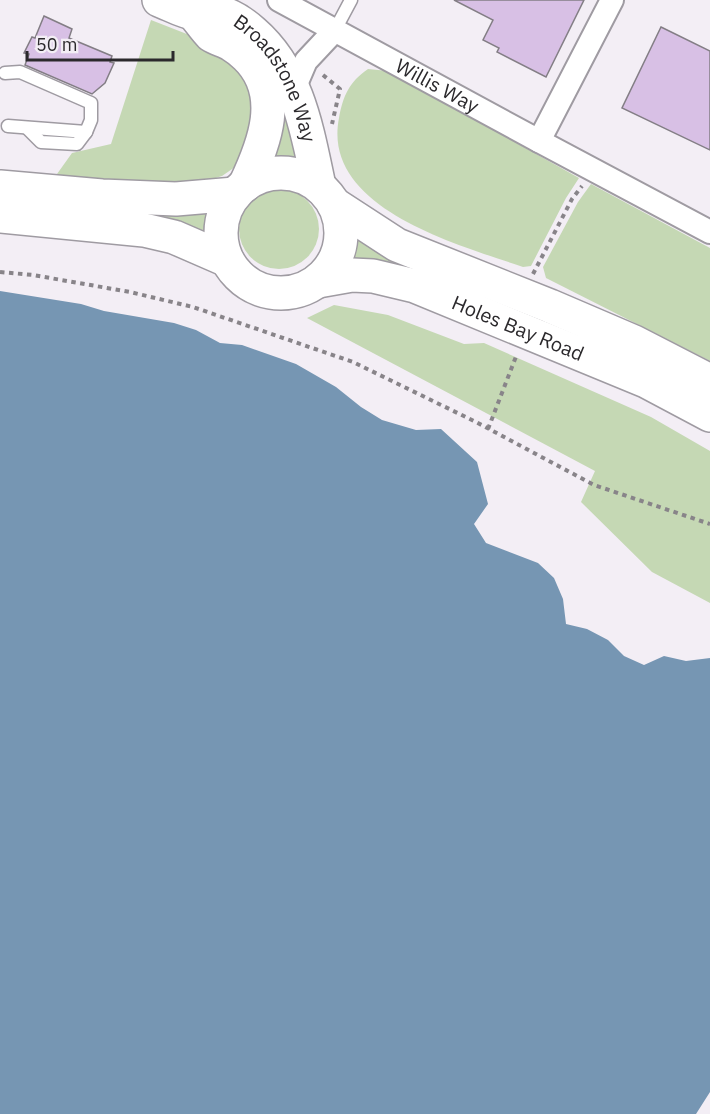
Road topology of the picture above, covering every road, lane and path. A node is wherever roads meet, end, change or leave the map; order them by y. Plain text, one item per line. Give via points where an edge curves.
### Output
1 (159, 0) edge
2 (279, 0) edge
3 (351, 0) edge
4 (612, 0) edge
5 (194, 14) junction
6 (335, 30) junction
7 (5, 73) dead end
8 (294, 89) junction
9 (8, 126) dead end
10 (539, 141) junction
11 (594, 170) junction
12 (0, 187) edge
13 (240, 190) junction
14 (327, 195) junction
15 (0, 216) edge
16 (710, 232) edge
17 (227, 260) junction
18 (0, 272) edge
19 (531, 276) dead end
20 (318, 281) junction
21 (518, 351) dead end
22 (710, 381) edge
23 (710, 415) edge
24 (488, 429) junction
25 (710, 524) edge

1 - 5 main road, Broadstone Way
2 - 6 street, Willis Way
3 - 6 lane
4 - 10 street
5 - 8 main road, Broadstone Way via 220,12 245,25 266,43
5 - 13 main road, Broadstone Way via 211,34 249,59 267,95 265,138
6 - 8 street via 306,61
6 - 10 street, Willis Way
7 - 9 lane via 20,72 91,103 86,132
8 - 14 main road, Broadstone Way
10 - 11 street, Willis Way
11 - 16 street, Willis Way
11 - 19 path via 572,199
12 - 13 main road via 176,199
13 - 14 main road via 262,176 282,173 302,176
13 - 17 main road via 226,209 221,226
14 - 20 main road via 340,220 341,237 338,254
14 - 22 main road, Holes Bay Road via 397,245 561,310
15 - 17 main road via 144,230 174,237
17 - 20 main road via 246,283 260,290 297,291
18 - 24 path via 130,292 194,307 353,362
20 - 23 main road, Holes Bay Road via 373,276 415,286 646,381
21 - 24 path
24 - 25 path via 594,485

